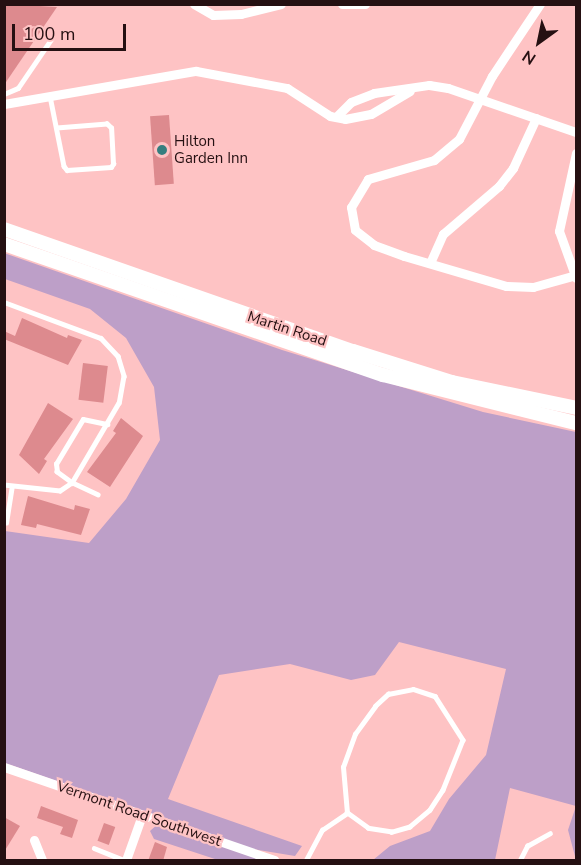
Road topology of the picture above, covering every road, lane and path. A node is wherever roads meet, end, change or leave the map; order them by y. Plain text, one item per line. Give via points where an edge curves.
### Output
1 (194, 4) edge
2 (281, 4) edge
3 (342, 4) edge
4 (365, 4) edge
5 (540, 4) edge
6 (52, 38) dead end
7 (410, 91) junction
8 (4, 94) edge
9 (50, 96) junction
10 (482, 100) junction
11 (4, 104) edge
12 (338, 115) junction
13 (536, 118) junction
14 (57, 128) junction
15 (576, 132) edge
16 (576, 153) edge
17 (4, 229) edge
18 (4, 244) edge
19 (430, 263) junction
20 (576, 276) edge
21 (4, 302) edge
22 (576, 408) edge
23 (576, 423) edge
24 (107, 424) junction
25 (72, 483) junction
26 (4, 485) edge
27 (12, 486) junction
28 (98, 495) dead end
29 (6, 523) dead end
30 (4, 767) edge
31 (347, 813) junction
32 (142, 815) junction
33 (550, 833) dead end
34 (34, 840) dead end
35 (94, 848) dead end
36 (42, 861) edge
37 (125, 861) edge
38 (274, 861) edge
39 (306, 861) edge
40 (520, 861) edge

1 - 2 street via 213,15 241,14
3 - 4 street
5 - 10 street via 502,59
6 - 8 lane via 18,88
7 - 10 street via 429,85
7 - 12 street via 392,90 363,97
7 - 12 street via 366,115 345,119
9 - 11 street
9 - 12 street via 196,71 287,87 330,116
9 - 14 lane
10 - 13 street
10 - 19 street via 459,140 434,160 368,179 351,207 355,230 374,245
13 - 15 street
13 - 19 street via 513,168 500,186 443,234
14 - 14 lane via 67,170 111,167 111,128 107,124
16 - 20 street via 559,231
17 - 22 main road, Martin Road via 375,358 452,382
18 - 23 main road, Martin Road via 383,375
19 - 20 street via 506,286 533,287
21 - 24 lane via 87,331 112,347 122,366 123,388
24 - 25 lane
24 - 25 lane via 84,419 56,464 57,472
25 - 27 lane via 60,491
25 - 28 lane
26 - 27 lane
27 - 29 lane
30 - 32 street, Vermont Road Southwest
31 - 31 lane via 368,828 392,832 410,826 430,810 443,790 463,740 435,696 413,689 388,694 375,706 355,734 343,767
31 - 39 lane via 322,830
32 - 37 street
32 - 38 street, Vermont Road Southwest
33 - 40 lane via 527,846
34 - 36 street
35 - 37 lane

